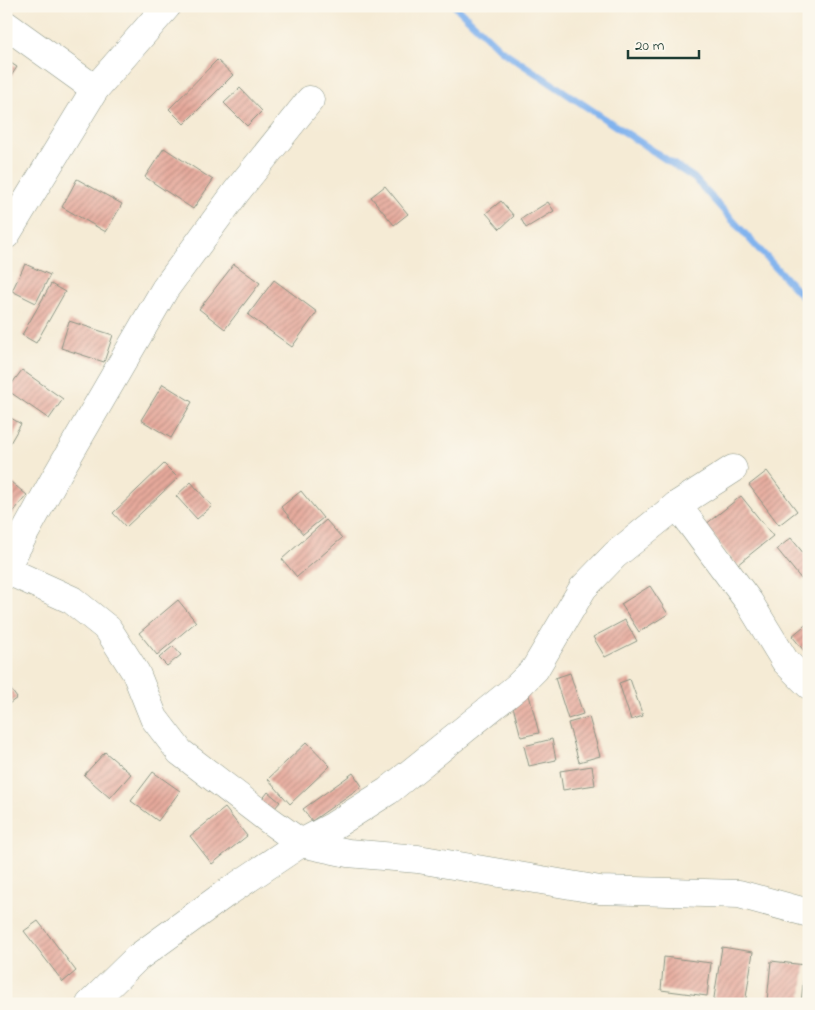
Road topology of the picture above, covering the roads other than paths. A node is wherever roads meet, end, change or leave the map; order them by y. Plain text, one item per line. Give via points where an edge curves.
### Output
1 (167, 6) edge
2 (6, 25) edge
3 (95, 89) junction
4 (310, 100) dead end
5 (6, 235) edge
6 (733, 469) dead end
7 (677, 505) junction
8 (6, 569) edge
9 (809, 685) edge
10 (301, 843) junction
11 (809, 913) edge
12 (90, 1004) edge

1 - 3 street
2 - 3 street
3 - 5 street
4 - 8 street via 237,191 165,289
6 - 7 street
7 - 9 street via 749,602 786,661
7 - 10 street via 615,554 583,588 535,669 517,688 388,791
8 - 10 street via 72,600 108,629 136,673 154,718 180,752
10 - 11 street via 348,853 418,859 600,890 739,894
10 - 12 street via 137,958

